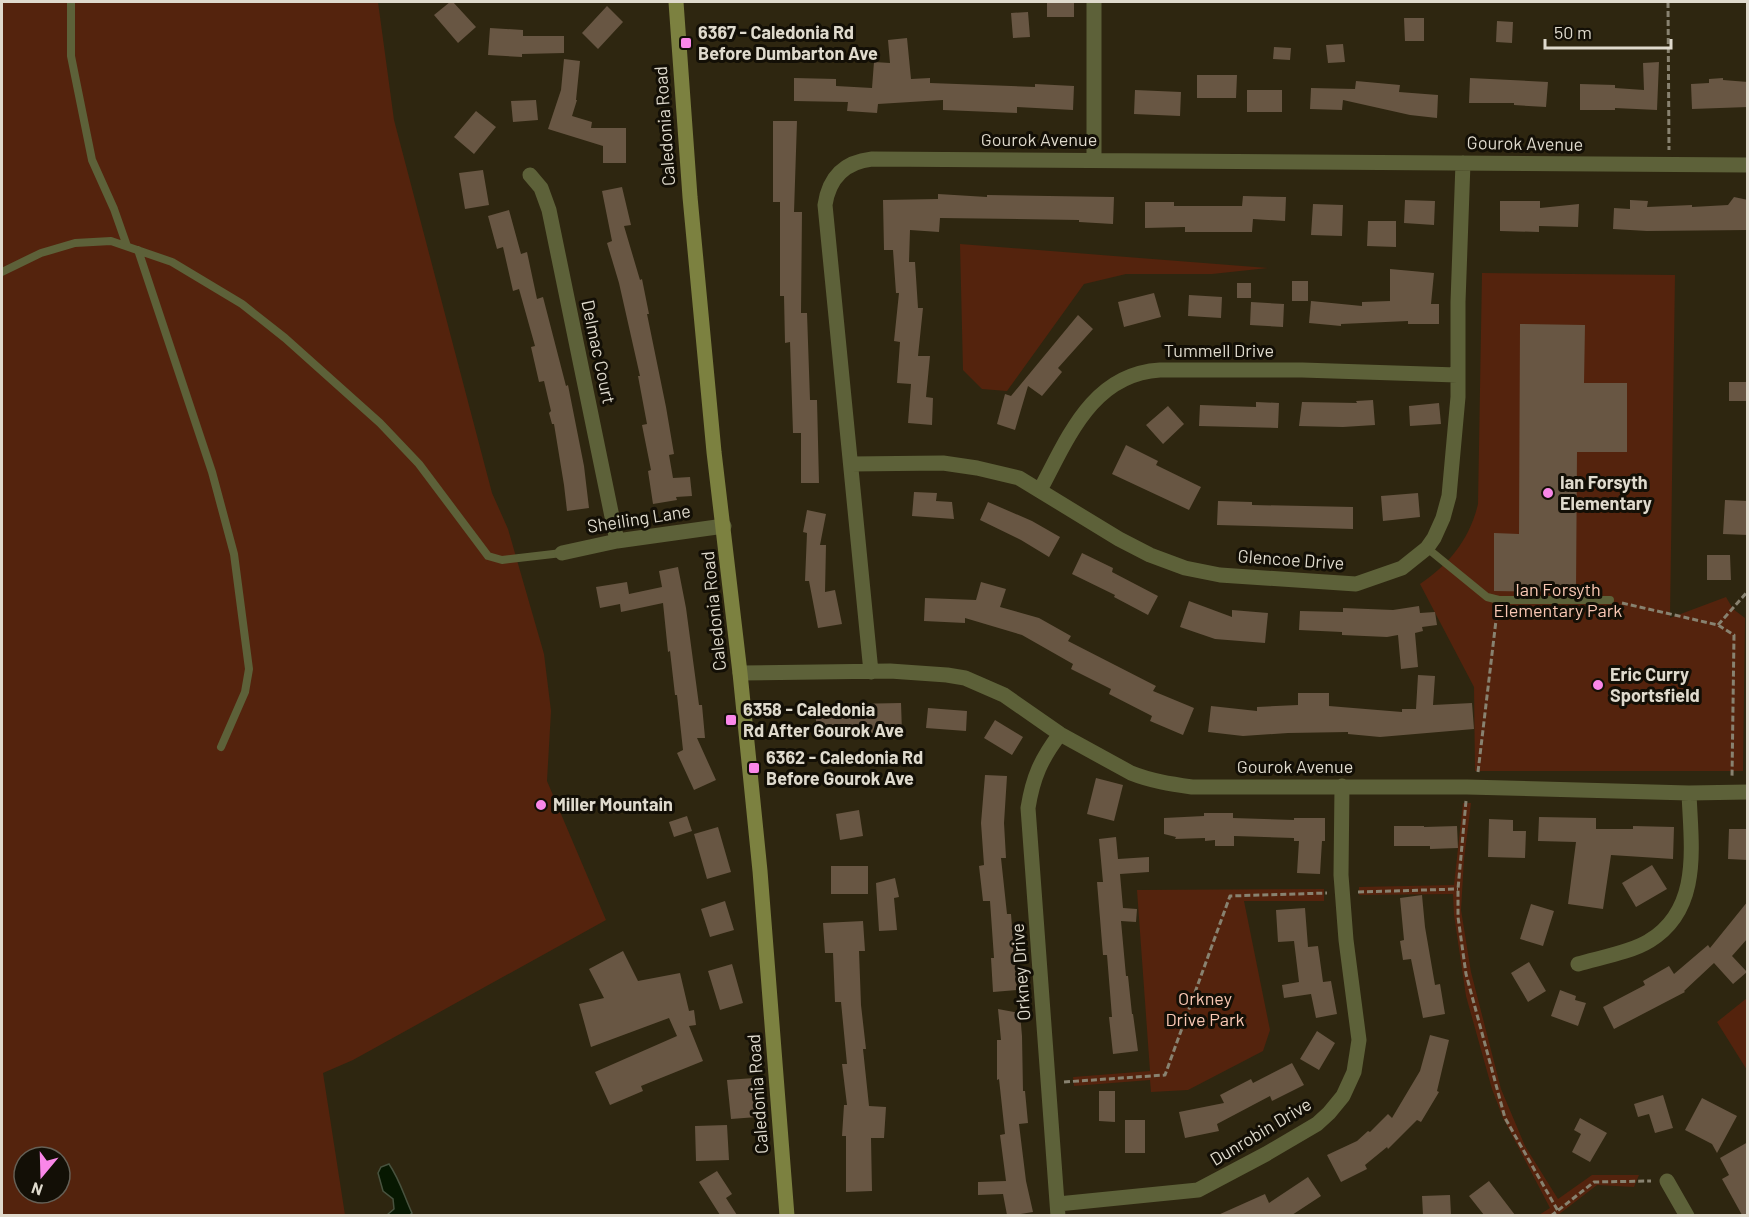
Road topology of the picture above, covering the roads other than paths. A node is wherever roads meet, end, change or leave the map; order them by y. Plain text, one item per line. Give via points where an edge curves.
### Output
1 (71, 2) edge
2 (675, 2) edge
3 (1094, 2) edge
4 (1094, 159) junction
5 (1463, 163) junction
6 (1748, 165) edge
7 (530, 175) dead end
8 (127, 246) junction
9 (138, 250) junction
10 (2, 272) edge
11 (1457, 375) junction
12 (851, 464) junction
13 (1040, 489) junction
14 (724, 526) junction
15 (617, 541) junction
16 (1427, 548) junction
17 (562, 553) joint
18 (1610, 600) road end
19 (871, 672) junction
20 (740, 673) junction
21 (1060, 734) junction
22 (221, 747) dead end
23 (1342, 786) junction
24 (1740, 792) edge
25 (1689, 793) junction
26 (1578, 964) dead end
27 (1667, 1181) road end
28 (1058, 1210) edge
29 (787, 1215) edge
30 (1687, 1215) edge

1 - 8 lane via 70,56 92,160
2 - 14 street, Caledonia Road via 714,452
3 - 4 street
4 - 5 street, Gourok Avenue
4 - 12 street, Gourok Avenue via 860,160 839,172 831,182 825,205
5 - 6 street, Gourok Avenue
5 - 11 street, Glencoe Drive
7 - 15 street, Delmac Court via 549,210
8 - 9 lane
8 - 10 lane via 111,241 75,243
9 - 17 lane via 172,262 232,298 285,338 380,423 419,464 488,556 502,560
9 - 22 lane via 212,472 234,554 249,669 244,692
11 - 13 street, Tummell Drive via 1302,370 1144,373 1108,388 1089,406
11 - 16 street, Glencoe Drive via 1449,496 1443,518
12 - 13 street, Glencoe Drive via 954,464 1019,478
12 - 19 street, Gourok Avenue
13 - 16 street, Glencoe Drive via 1150,555 1220,575 1356,584 1402,568
14 - 15 street, Sheiling Lane
14 - 20 street, Caledonia Road
15 - 17 street, Sheiling Lane
16 - 18 lane via 1487,597
19 - 20 street, Gourok Avenue
19 - 21 street, Gourok Avenue via 965,678 1004,695
20 - 29 street, Caledonia Road
21 - 23 street, Gourok Avenue via 1131,773 1165,783 1192,787
21 - 28 street, Orkney Drive via 1035,774 1028,808
23 - 25 street, Gourok Avenue
23 - 28 street, Dunrobin Drive via 1342,892 1359,1040 1358,1056 1343,1096 1317,1124 1198,1190
24 - 25 street, Gourok Avenue
25 - 26 street via 1692,866 1679,911 1649,942
27 - 30 street

